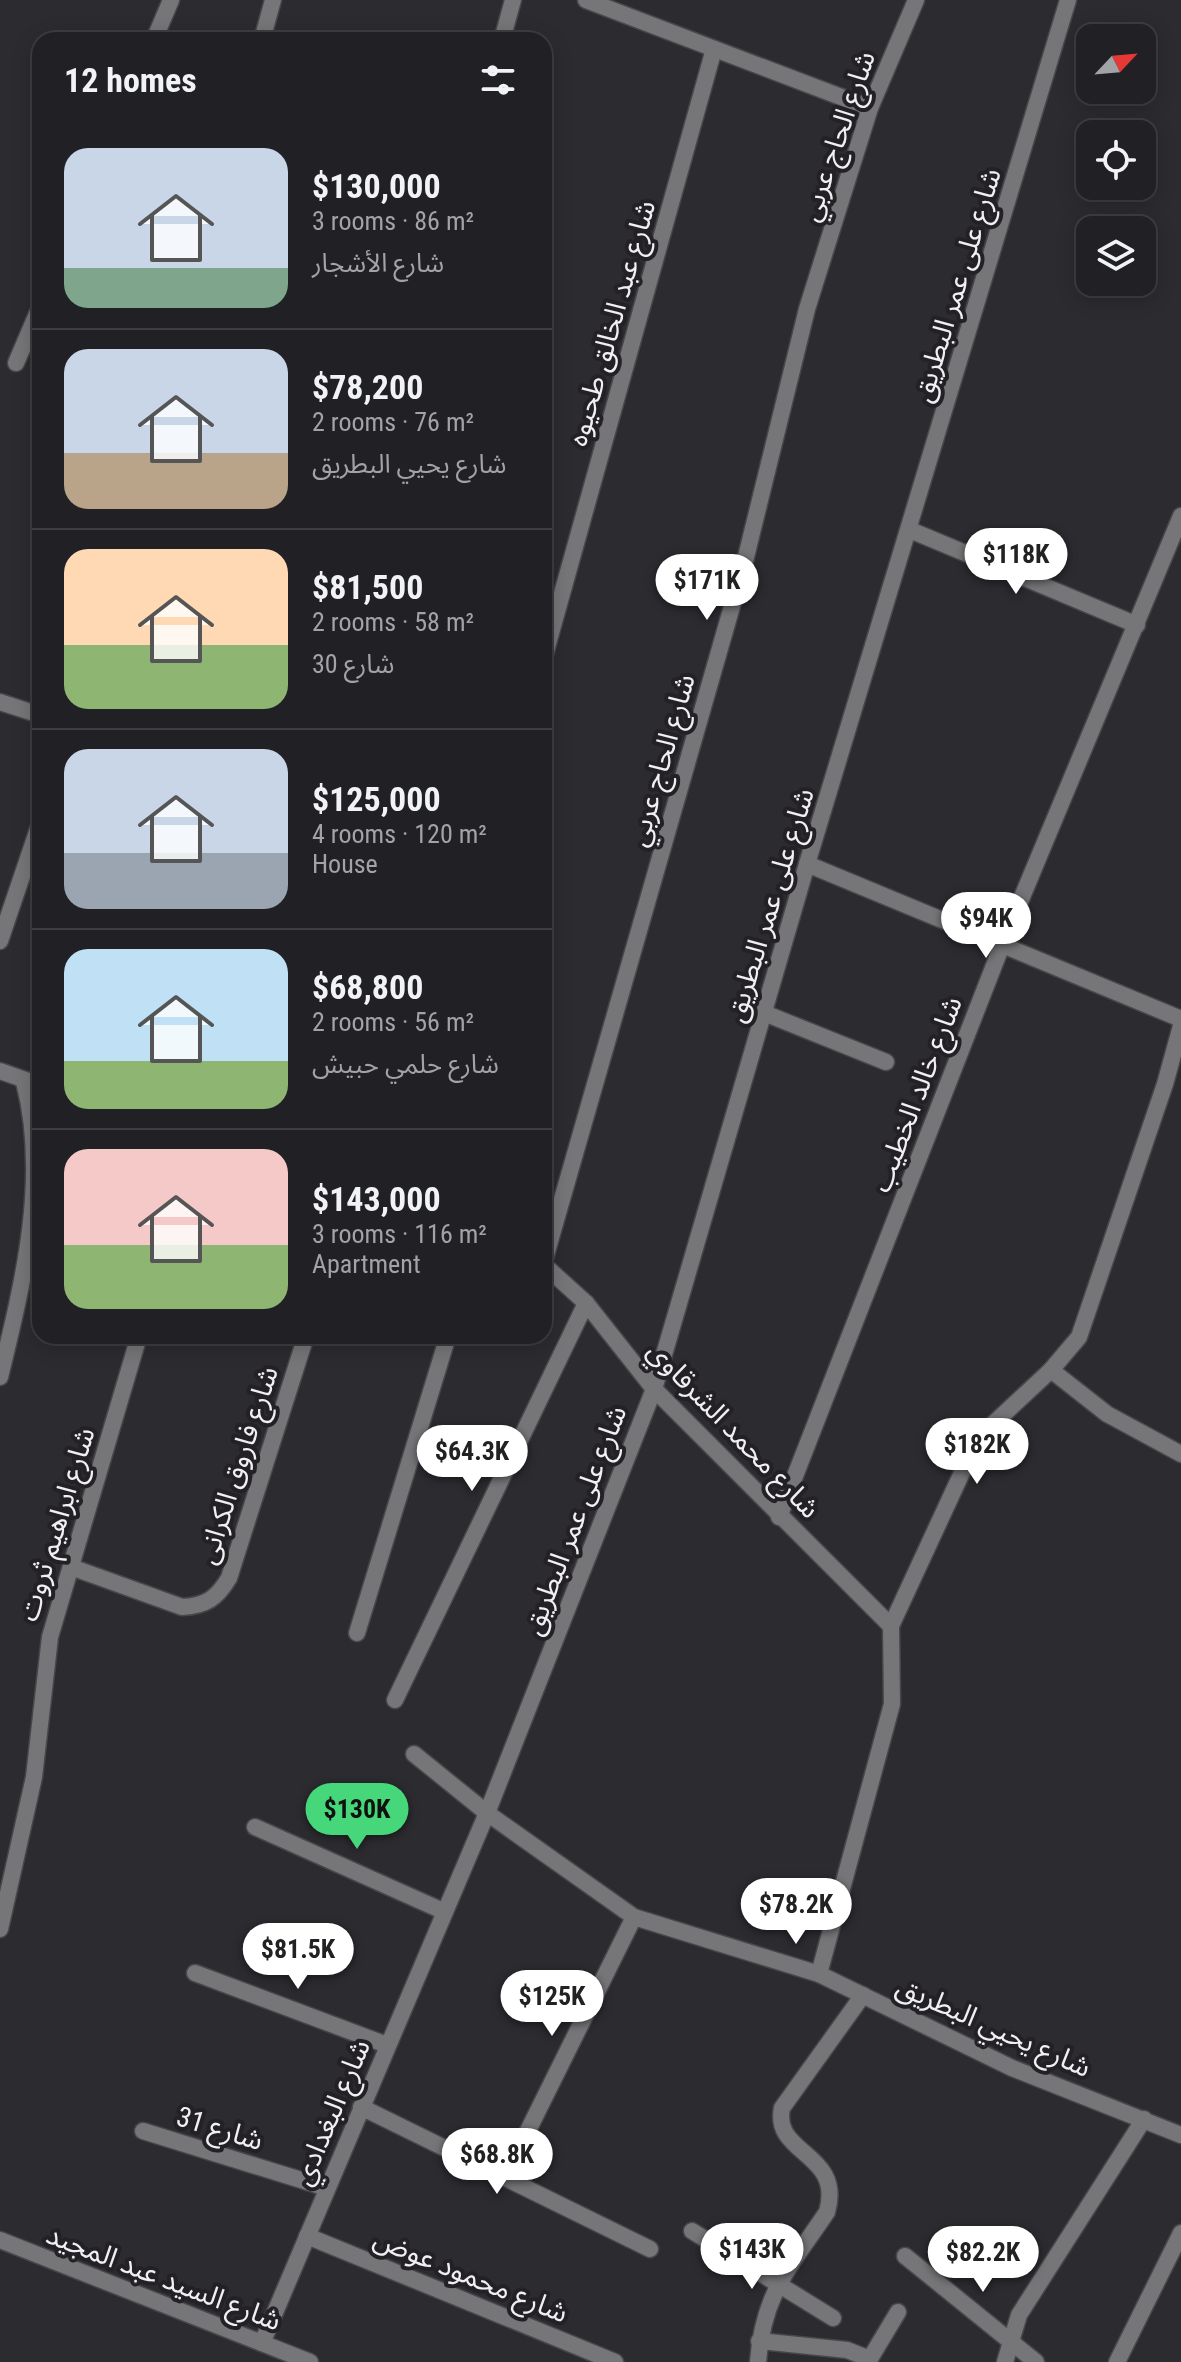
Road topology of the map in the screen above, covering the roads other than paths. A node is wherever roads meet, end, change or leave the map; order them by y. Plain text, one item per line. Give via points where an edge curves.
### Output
1 (171, 0) edge
2 (273, 0) edge
3 (513, 0) edge
4 (586, 0) edge
5 (916, 0) edge
6 (1068, 0) edge
7 (157, 32) edge
8 (264, 32) edge
9 (504, 32) edge
10 (714, 49) junction
11 (870, 108) junction
12 (32, 326) edge
13 (16, 363) dead end
14 (1181, 516) edge
15 (910, 530) junction
16 (1137, 625) junction
17 (552, 629) edge
18 (0, 702) edge
19 (32, 712) edge
20 (32, 847) edge
21 (807, 864) junction
22 (0, 941) edge
23 (1002, 945) junction
24 (764, 1013) junction
25 (1181, 1019) edge
26 (1181, 1026) edge
27 (886, 1062) dead end
28 (0, 1071) edge
29 (32, 1084) edge
30 (32, 1195) edge
31 (552, 1235) edge
32 (552, 1271) edge
33 (586, 1303) junction
34 (137, 1344) edge
35 (303, 1344) edge
36 (446, 1344) edge
37 (1051, 1370) junction
38 (0, 1377) edge
39 (654, 1389) junction
40 (1181, 1454) edge
41 (779, 1517) junction
42 (71, 1567) junction
43 (891, 1626) junction
44 (357, 1633) dead end
45 (395, 1700) dead end
46 (414, 1754) dead end
47 (487, 1813) junction
48 (255, 1827) dead end
49 (443, 1911) junction
50 (634, 1917) junction
51 (0, 1929) edge
52 (195, 1973) dead end
53 (819, 1974) junction
54 (863, 1995) junction
55 (387, 2045) junction
56 (361, 2107) junction
57 (1144, 2119) junction
58 (143, 2131) dead end
59 (1181, 2135) edge
60 (505, 2177) junction
61 (327, 2188) junction
62 (692, 2231) dead end
63 (1181, 2233) edge
64 (307, 2236) junction
65 (0, 2240) edge
66 (650, 2249) dead end
67 (905, 2256) dead end
68 (779, 2284) junction
69 (898, 2312) dead end
70 (833, 2318) dead end
71 (1009, 2340) junction
72 (759, 2341) junction
73 (262, 2343) junction
74 (869, 2360) edge
75 (310, 2362) edge
76 (615, 2362) edge
77 (758, 2362) edge
78 (1005, 2362) edge
79 (1036, 2362) edge
80 (1117, 2362) edge

1 - 7 street
2 - 8 street
3 - 9 street
4 - 10 street
5 - 11 street, شارع الحاج عربي
6 - 15 street, شارع على عمر البطريق
10 - 11 street
10 - 17 street, شارع عبد الخالق طحيوه
11 - 31 street, شارع الحاج عربي via 807,309 745,561
12 - 13 street
14 - 16 street, شارع خالد الخطيب
15 - 16 street
15 - 21 street, شارع على عمر البطريق
16 - 23 street, شارع خالد الخطيب
18 - 19 street
20 - 22 street
21 - 23 street
21 - 24 street, شارع على عمر البطريق
23 - 25 street
23 - 41 street, شارع خالد الخطيب
24 - 27 street
24 - 39 street, شارع على عمر البطريق
26 - 37 street via 1079,1337
28 - 29 street
30 - 38 street via 21,1290
32 - 33 street, شارع محمد الشرقاوي
33 - 39 street, شارع محمد الشرقاوي
33 - 45 street
34 - 42 street, شارع ابراهيم ثروت
35 - 42 street, شارع فاروق الكرانى via 229,1578 217,1597 182,1607
36 - 44 street
37 - 40 street via 1107,1414
37 - 43 street via 978,1438
39 - 41 street, شارع محمد الشرقاوي
39 - 47 street, شارع على عمر البطريق
41 - 43 street, شارع محمد الشرقاوي
42 - 51 street, شارع ابراهيم ثروت via 50,1637 34,1777
43 - 53 street via 892,1704
46 - 47 street, شارع يحيي البطريق
47 - 49 street, شارع البغدادي
47 - 50 street, شارع يحيي البطريق
48 - 49 street
49 - 55 street, شارع البغدادي
50 - 53 street, شارع يحيي البطريق
50 - 60 street
52 - 55 street
53 - 54 street, شارع يحيي البطريق
54 - 57 street, شارع يحيي البطريق via 1012,2068
54 - 68 street via 782,2108 779,2122 784,2135 827,2175 831,2197 827,2212
55 - 56 street, شارع البغدادي
56 - 60 street
56 - 61 street, شارع البغدادي
57 - 59 street, شارع يحيي البطريق
57 - 71 street via 1035,2288
58 - 61 street, شارع 31
60 - 66 street
61 - 64 street, شارع البغدادي
62 - 68 street
63 - 80 street
64 - 73 street, شارع البغدادي
64 - 76 street, شارع محمود عوض
65 - 73 street, شارع السيد عبد المجيد
67 - 71 street
68 - 70 street
68 - 72 street via 770,2297
69 - 74 street
71 - 78 street
71 - 79 street
72 - 74 street via 847,2350
72 - 77 street
73 - 75 street, شارع السيد عبد المجيد

